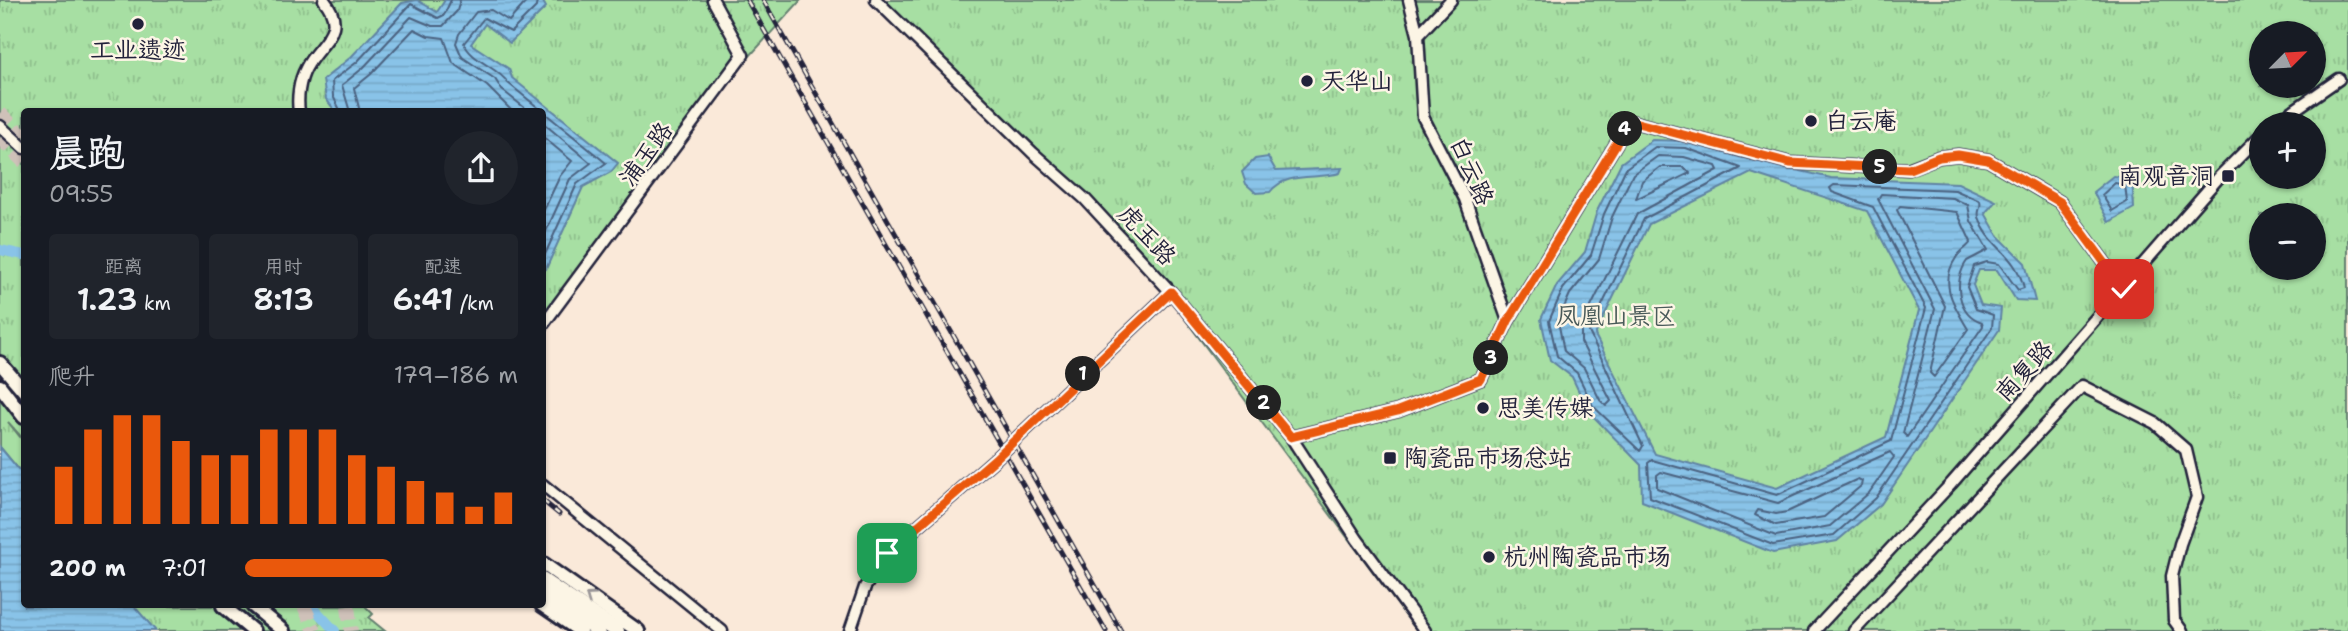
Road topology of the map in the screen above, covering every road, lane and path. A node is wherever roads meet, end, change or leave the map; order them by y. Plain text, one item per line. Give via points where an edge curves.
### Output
1 (324, 0) edge
2 (713, 0) edge
3 (876, 0) edge
4 (1409, 0) edge
5 (1451, 0) edge
6 (1418, 35) junction
7 (2339, 79) dead end
8 (299, 108) edge
9 (2291, 112) edge
10 (0, 126) edge
11 (21, 145) edge
12 (2249, 147) edge
13 (2124, 289) junction
14 (1171, 292) junction
15 (546, 321) edge
16 (1508, 321) junction
17 (0, 363) edge
18 (21, 380) edge
19 (0, 386) edge
20 (21, 388) edge
21 (21, 413) edge
22 (1291, 437) junction
23 (546, 487) edge
24 (546, 566) edge
25 (546, 583) edge
26 (546, 596) edge
27 (225, 608) edge
28 (255, 608) edge
29 (545, 608) edge
30 (253, 631) edge
31 (283, 631) edge
32 (580, 631) edge
33 (598, 631) edge
34 (617, 631) edge
35 (638, 631) edge
36 (722, 631) edge
37 (850, 631) edge
38 (1425, 631) edge
39 (1814, 631) edge
40 (1854, 631) edge
41 (2182, 631) edge

1 - 8 street via 334,27 302,75
2 - 15 street, 浦玉路 via 743,55
3 - 14 street, 虎玉路 via 1086,199
4 - 6 street, 白云路
5 - 6 street
6 - 16 street, 白云路 via 1423,117 1465,199
7 - 9 street
10 - 11 street
12 - 13 street, 南复路
13 - 16 street via 2060,202 1988,160 1939,157 1909,169 1790,163 1630,121
13 - 39 street, 南复路
14 - 22 street, 虎玉路
14 - 37 street via 995,459 887,553 865,587
16 - 22 street via 1481,379 1398,411
17 - 18 main road
17 - 20 main road
19 - 21 main road
22 - 38 street, 虎玉路 via 1357,539
23 - 36 street
35 -> 24 main road
25 - 34 highway
26 - 33 highway
27 - 30 main road
28 - 31 main road
29 - 32 main road
40 - 41 street via 2082,386 2155,423 2186,450 2197,497 2172,576 2174,620

